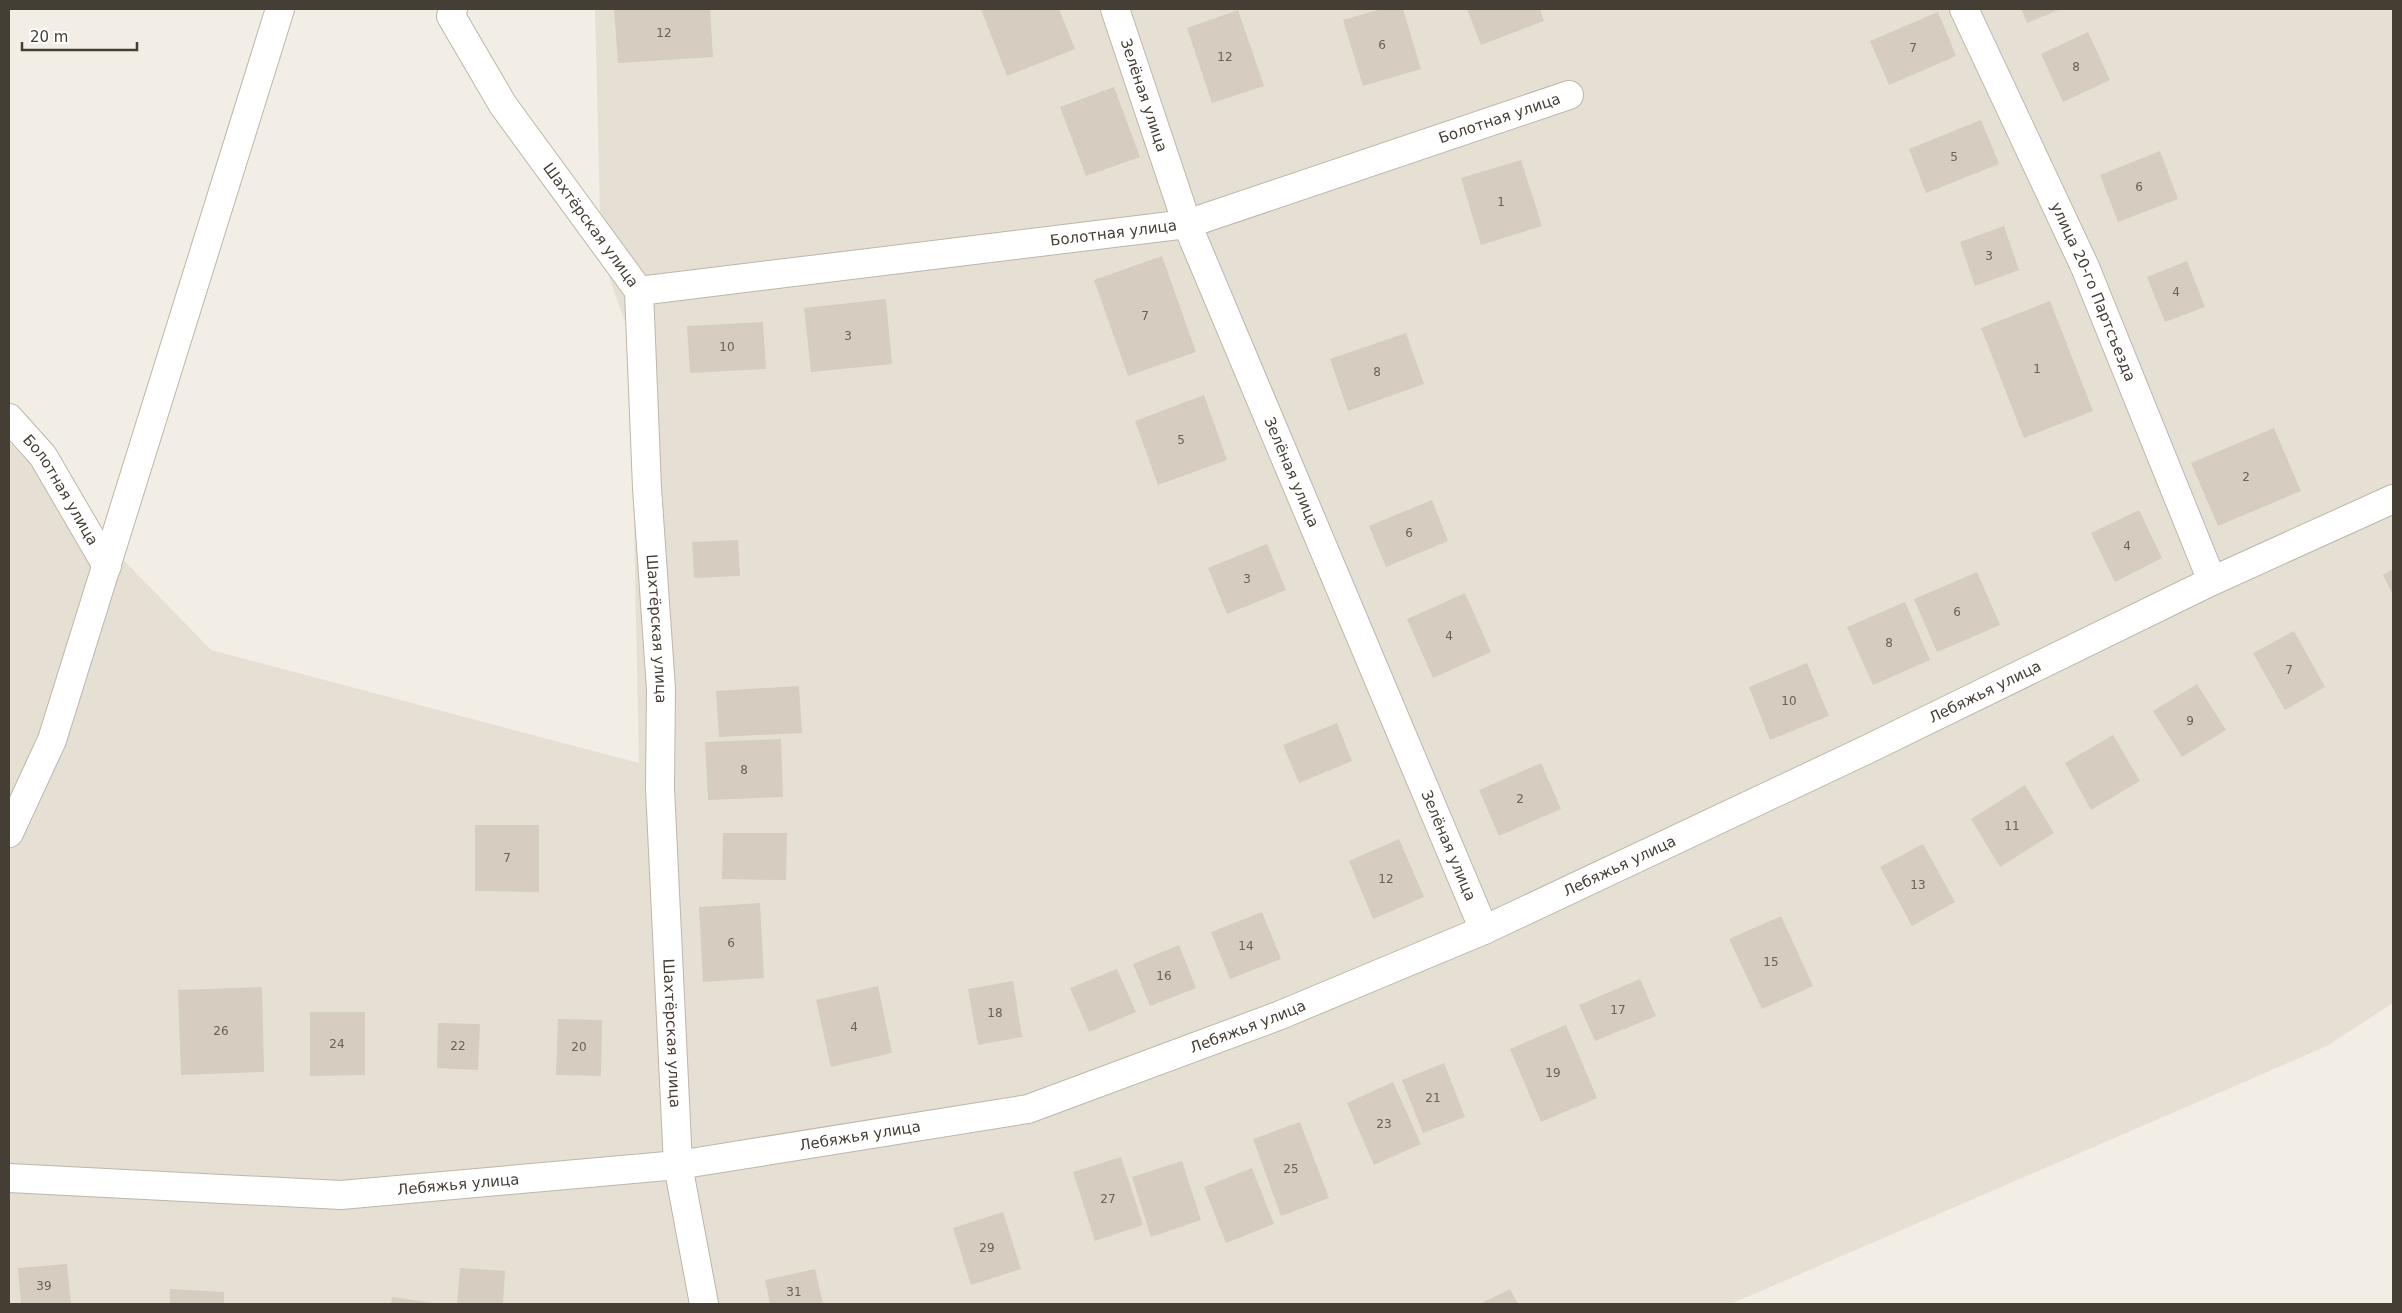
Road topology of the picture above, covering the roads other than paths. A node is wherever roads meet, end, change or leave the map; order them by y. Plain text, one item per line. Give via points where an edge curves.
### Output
1 (280, 9) edge
2 (453, 9) edge
3 (1115, 9) edge
4 (1964, 9) edge
5 (1569, 95) dead end
6 (1187, 224) junction
7 (639, 291) junction
8 (9, 418) edge
9 (2393, 499) edge
10 (107, 566) junction
11 (2212, 581) junction
12 (9, 833) edge
13 (1484, 930) junction
14 (678, 1165) junction
15 (9, 1178) edge
16 (704, 1304) edge

1 - 10 street
2 - 7 street, Шахтёрская улица via 451,16 503,105
3 - 6 street, Зелёная улица
4 - 11 street, улица 20-го Партсъезда via 2085,267
5 - 6 street, Болотная улица
6 - 7 street, Болотная улица
6 - 13 street, Зелёная улица
7 - 14 street, Шахтёрская улица via 661,689 660,788
8 - 10 street, Болотная улица via 43,456
9 - 11 street, Лебяжья улица
10 - 12 street via 52,740
11 - 13 street, Лебяжья улица via 1875,746
13 - 14 street, Лебяжья улица via 1278,1016 1028,1109
14 - 15 street, Лебяжья улица via 341,1195
14 - 16 street, Шахтёрская улица

